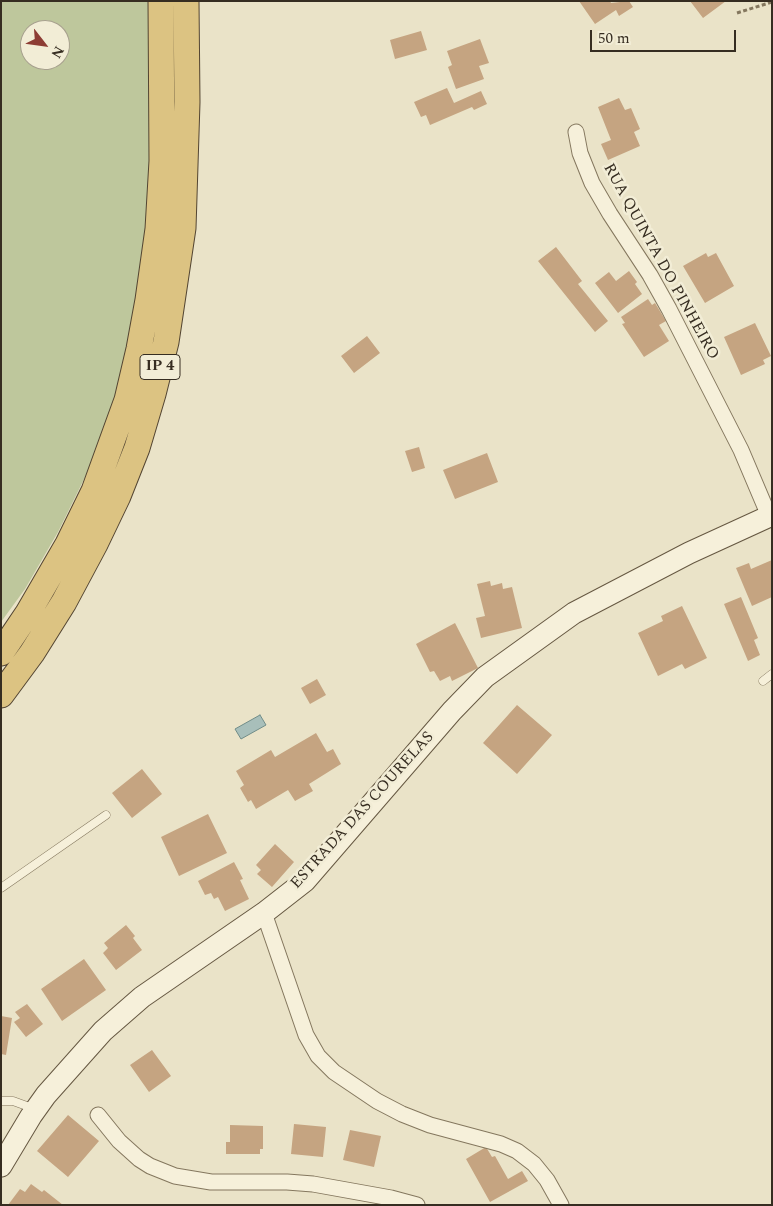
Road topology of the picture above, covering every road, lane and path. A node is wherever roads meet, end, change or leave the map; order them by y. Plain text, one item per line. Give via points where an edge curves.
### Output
1 (161, 1) edge
2 (186, 1) edge
3 (772, 2) edge
4 (737, 13) dead end
5 (576, 132) dead end
6 (770, 516) edge
7 (1, 653) edge
8 (772, 674) edge
9 (763, 681) dead end
10 (1, 695) edge
11 (106, 815) dead end
12 (1, 888) edge
13 (264, 913) junction
14 (1, 1101) edge
15 (36, 1109) junction
16 (98, 1114) dead end
17 (1, 1166) edge
18 (390, 1201) edge
19 (417, 1205) edge
20 (562, 1205) edge

1 - 7 highway, IP 4 via 162,161 158,229 148,300 129,392 94,491 33,606
2 - 10 highway, IP 4 via 187,120 183,228 166,342 153,394 137,448 95,544 64,602
3 - 4 path
5 - 6 street, RUA QUINTA DO PINHEIRO via 592,183 669,308 741,450
6 - 13 main road, ESTRADA DAS COURELAS via 689,553 584,608 495,669 457,705 305,881
8 - 9 lane
11 - 12 lane
13 - 15 main road, ESTRADA DAS COURELAS via 126,1010 96,1037
13 - 20 street via 306,1035 318,1056 334,1072 402,1114 517,1151 534,1164
14 - 15 lane
15 - 17 main road, ESTRADA DAS COURELAS
16 - 18 street via 134,1154 150,1166 175,1176 223,1183 314,1184
18 - 19 street

